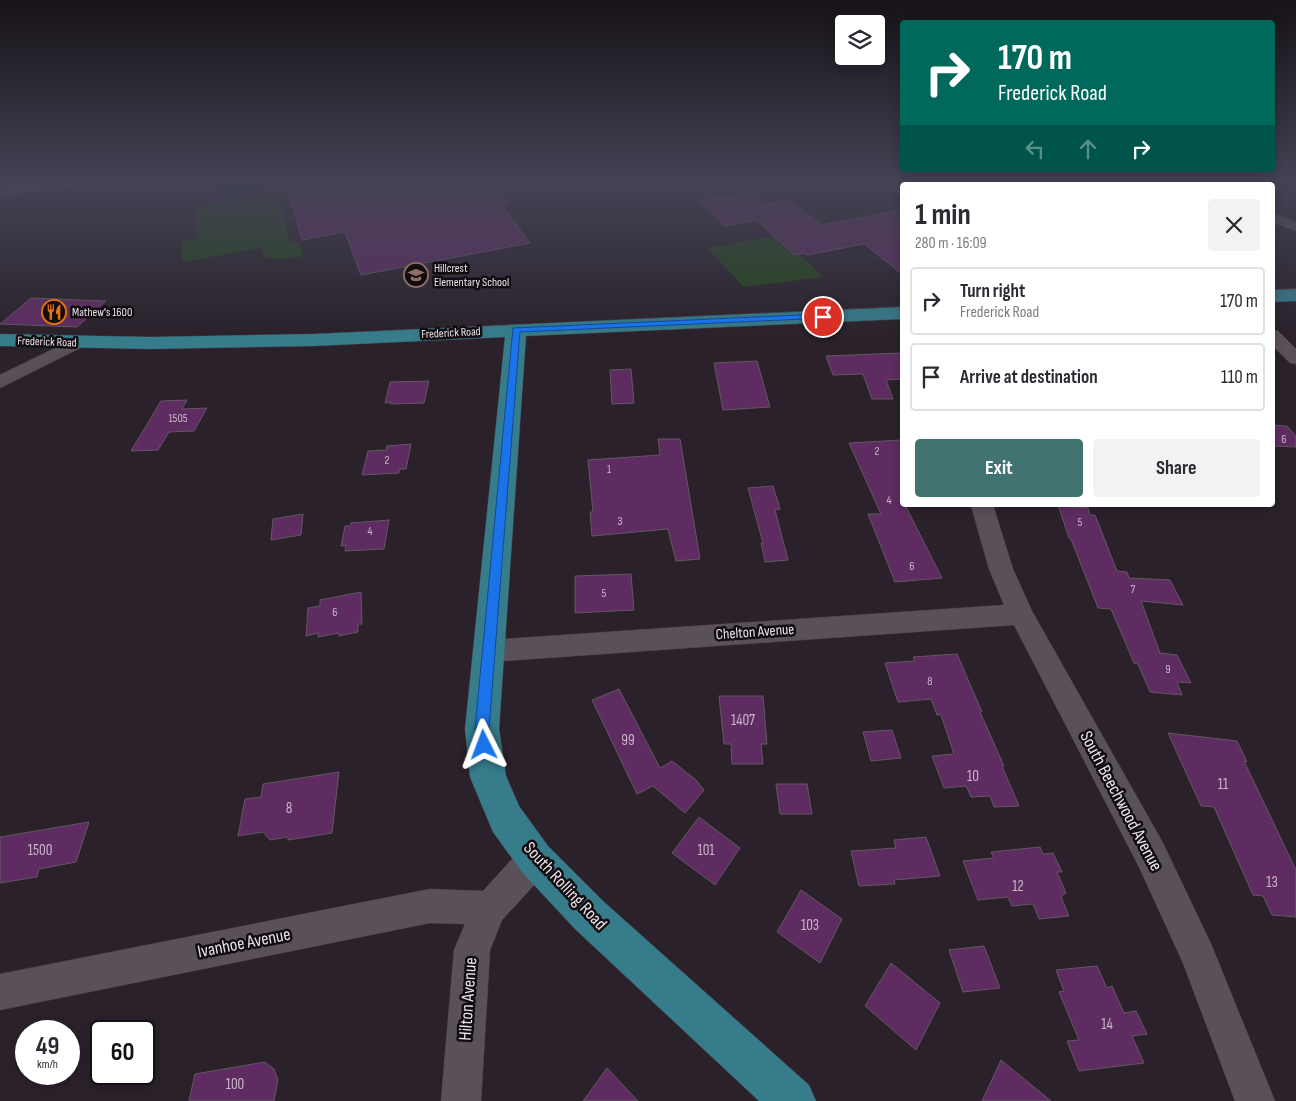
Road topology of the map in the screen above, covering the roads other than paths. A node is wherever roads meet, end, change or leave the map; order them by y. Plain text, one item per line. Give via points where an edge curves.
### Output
1 (1275, 296) edge
2 (1296, 296) edge
3 (900, 313) edge
4 (516, 330) junction
5 (1275, 338) edge
6 (0, 340) edge
7 (76, 343) junction
8 (1296, 359) edge
9 (0, 382) edge
10 (983, 507) edge
11 (1021, 614) junction
12 (489, 651) junction
13 (535, 859) junction
14 (490, 908) junction
15 (0, 992) edge
16 (461, 1101) edge
17 (793, 1101) edge
18 (1255, 1101) edge

1 - 2 main road
3 - 4 main road, Frederick Road
4 - 7 main road, Frederick Road via 314,340
4 - 12 main road, South Rolling Road
5 - 8 street
6 - 7 main road, Frederick Road
7 - 9 street
10 - 11 street, South Beechwood Avenue via 1001,568
11 - 12 street, Chelton Avenue
11 - 18 street, South Beechwood Avenue via 1151,855 1198,957
12 - 13 main road, South Rolling Road via 482,729 488,777 506,819
13 - 14 street, Hilton Avenue
13 - 17 main road, South Rolling Road via 589,915
14 - 15 street, Ivanhoe Avenue via 430,906
14 - 16 street, Hilton Avenue via 472,950

